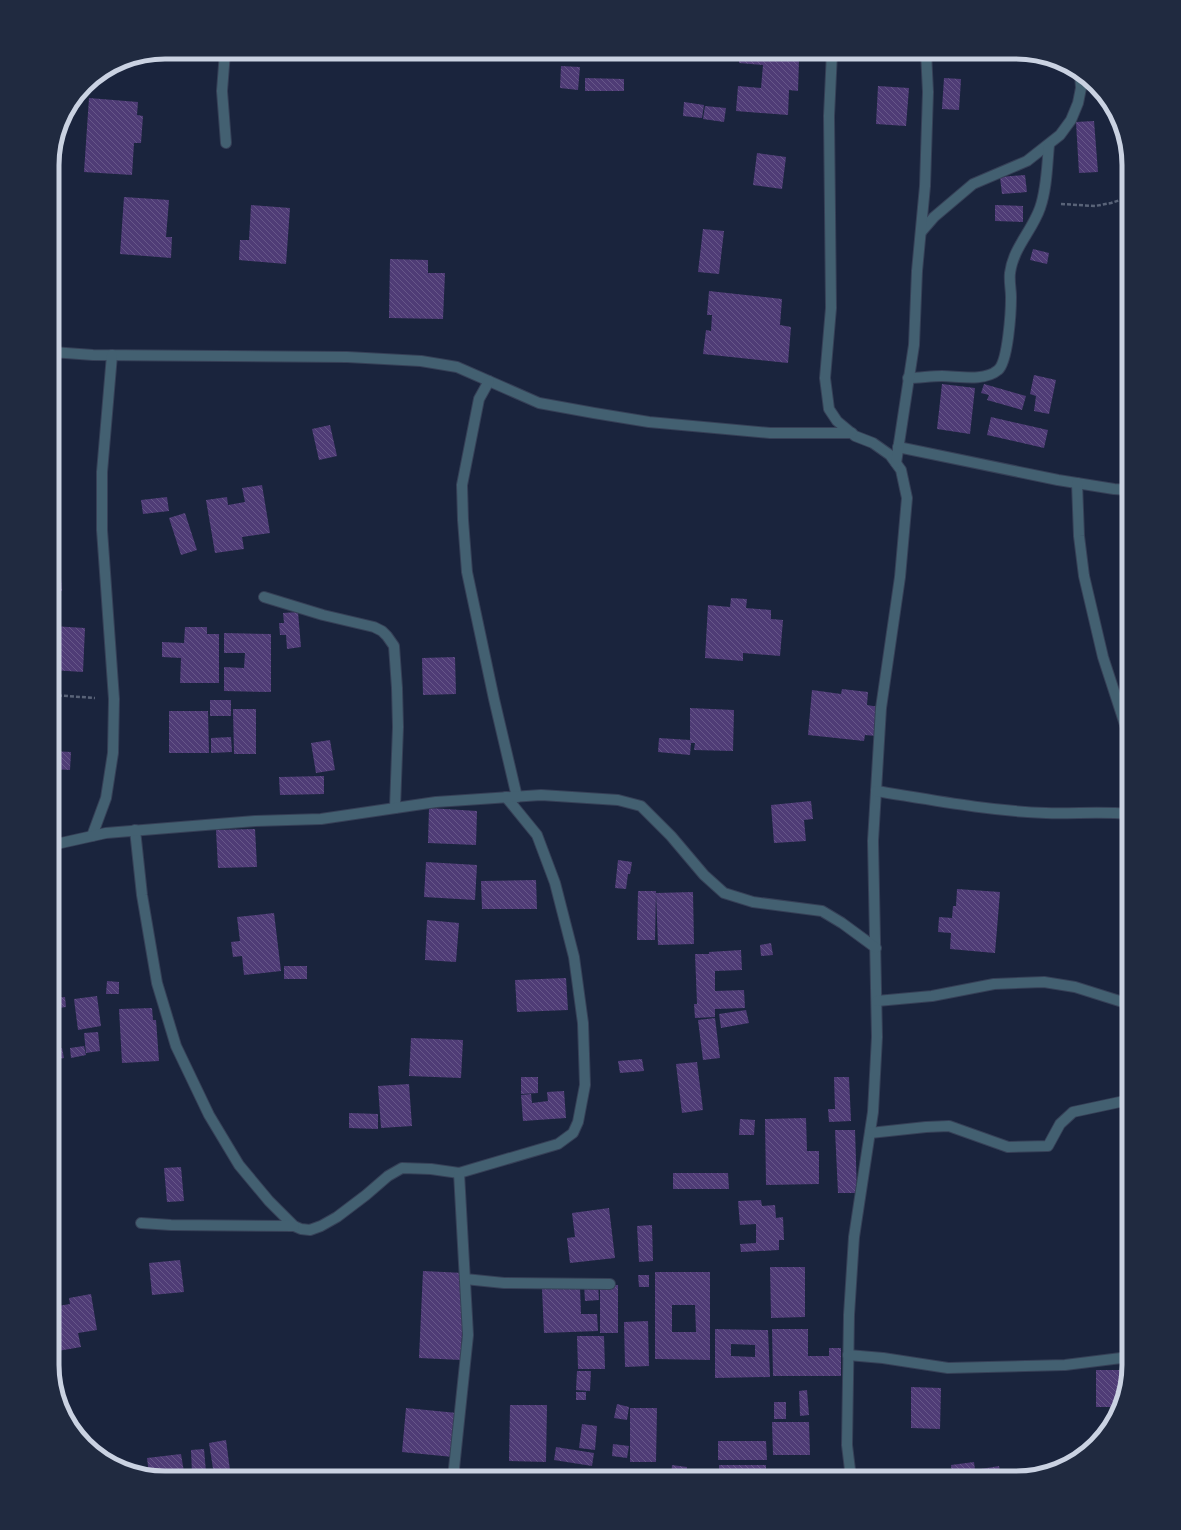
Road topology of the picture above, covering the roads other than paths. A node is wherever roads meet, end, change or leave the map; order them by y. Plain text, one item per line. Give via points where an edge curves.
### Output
1 (224, 59) edge
2 (832, 59) edge
3 (926, 59) edge
4 (1081, 81) edge
5 (226, 143) dead end
6 (1049, 145) junction
7 (921, 232) junction
8 (59, 352) edge
9 (112, 356) junction
10 (908, 378) junction
11 (489, 381) junction
12 (852, 433) junction
13 (898, 447) junction
14 (896, 463) junction
15 (1077, 483) junction
16 (1122, 490) edge
17 (264, 597) dead end
18 (1122, 715) edge
19 (876, 791) junction
20 (506, 797) junction
21 (517, 797) junction
22 (395, 808) junction
23 (1122, 813) edge
24 (135, 830) junction
25 (92, 836) junction
26 (59, 843) edge
27 (876, 948) junction
28 (877, 1001) junction
29 (1122, 1002) edge
30 (1122, 1102) edge
31 (870, 1133) junction
32 (459, 1173) junction
33 (141, 1223) dead end
34 (294, 1226) junction
35 (465, 1279) junction
36 (610, 1284) dead end
37 (848, 1355) junction
38 (1122, 1358) edge
39 (454, 1471) edge
40 (850, 1471) edge

1 - 5 street via 222,91
2 - 12 street via 829,116 831,308 824,378 829,409 837,421
3 - 7 street via 928,92
4 - 6 street via 1078,104 1071,120
6 - 7 street via 1027,161 974,184 934,217
6 - 10 street via 1041,207 1011,264 1010,322 1003,365 993,374 979,377
7 - 10 street via 914,345
8 - 9 street
9 - 11 street via 347,357 421,361 457,367
9 - 25 street via 102,472 102,530 114,699 113,753 106,798
10 - 13 street
11 - 12 street via 539,403 649,422 770,433
11 - 21 street via 479,399 462,485 463,520 467,572
12 - 14 street via 873,443 890,455
13 - 14 street
13 - 15 street
14 - 19 street via 901,470 907,498 899,584 881,708
15 - 16 street
15 - 18 street via 1084,576 1103,657
17 - 22 street via 374,627 382,631 394,646 398,727
19 - 23 street via 974,807 1047,813
19 - 27 street via 873,841
20 - 21 street
20 - 22 street
20 - 32 street via 537,835 555,883 574,957 584,1023 585,1085 576,1128 558,1144
21 - 27 street via 541,795 618,800 640,806 724,893 753,902 822,911
22 - 24 street via 321,819
24 - 25 street
24 - 34 street via 142,895 157,983 176,1046 209,1115 239,1165
25 - 26 street
27 - 28 street
28 - 29 street via 932,996 994,984 1044,982 1075,987
28 - 31 street
30 - 31 street via 1073,1112 1060,1124 1048,1146 1008,1147 949,1126
31 - 37 street via 854,1237
32 - 34 street via 402,1168 321,1226 310,1230
32 - 35 street
33 - 34 street
35 - 36 street via 504,1283
35 - 39 street via 468,1336
37 - 38 street via 948,1368 1065,1365
37 - 40 street via 847,1445

